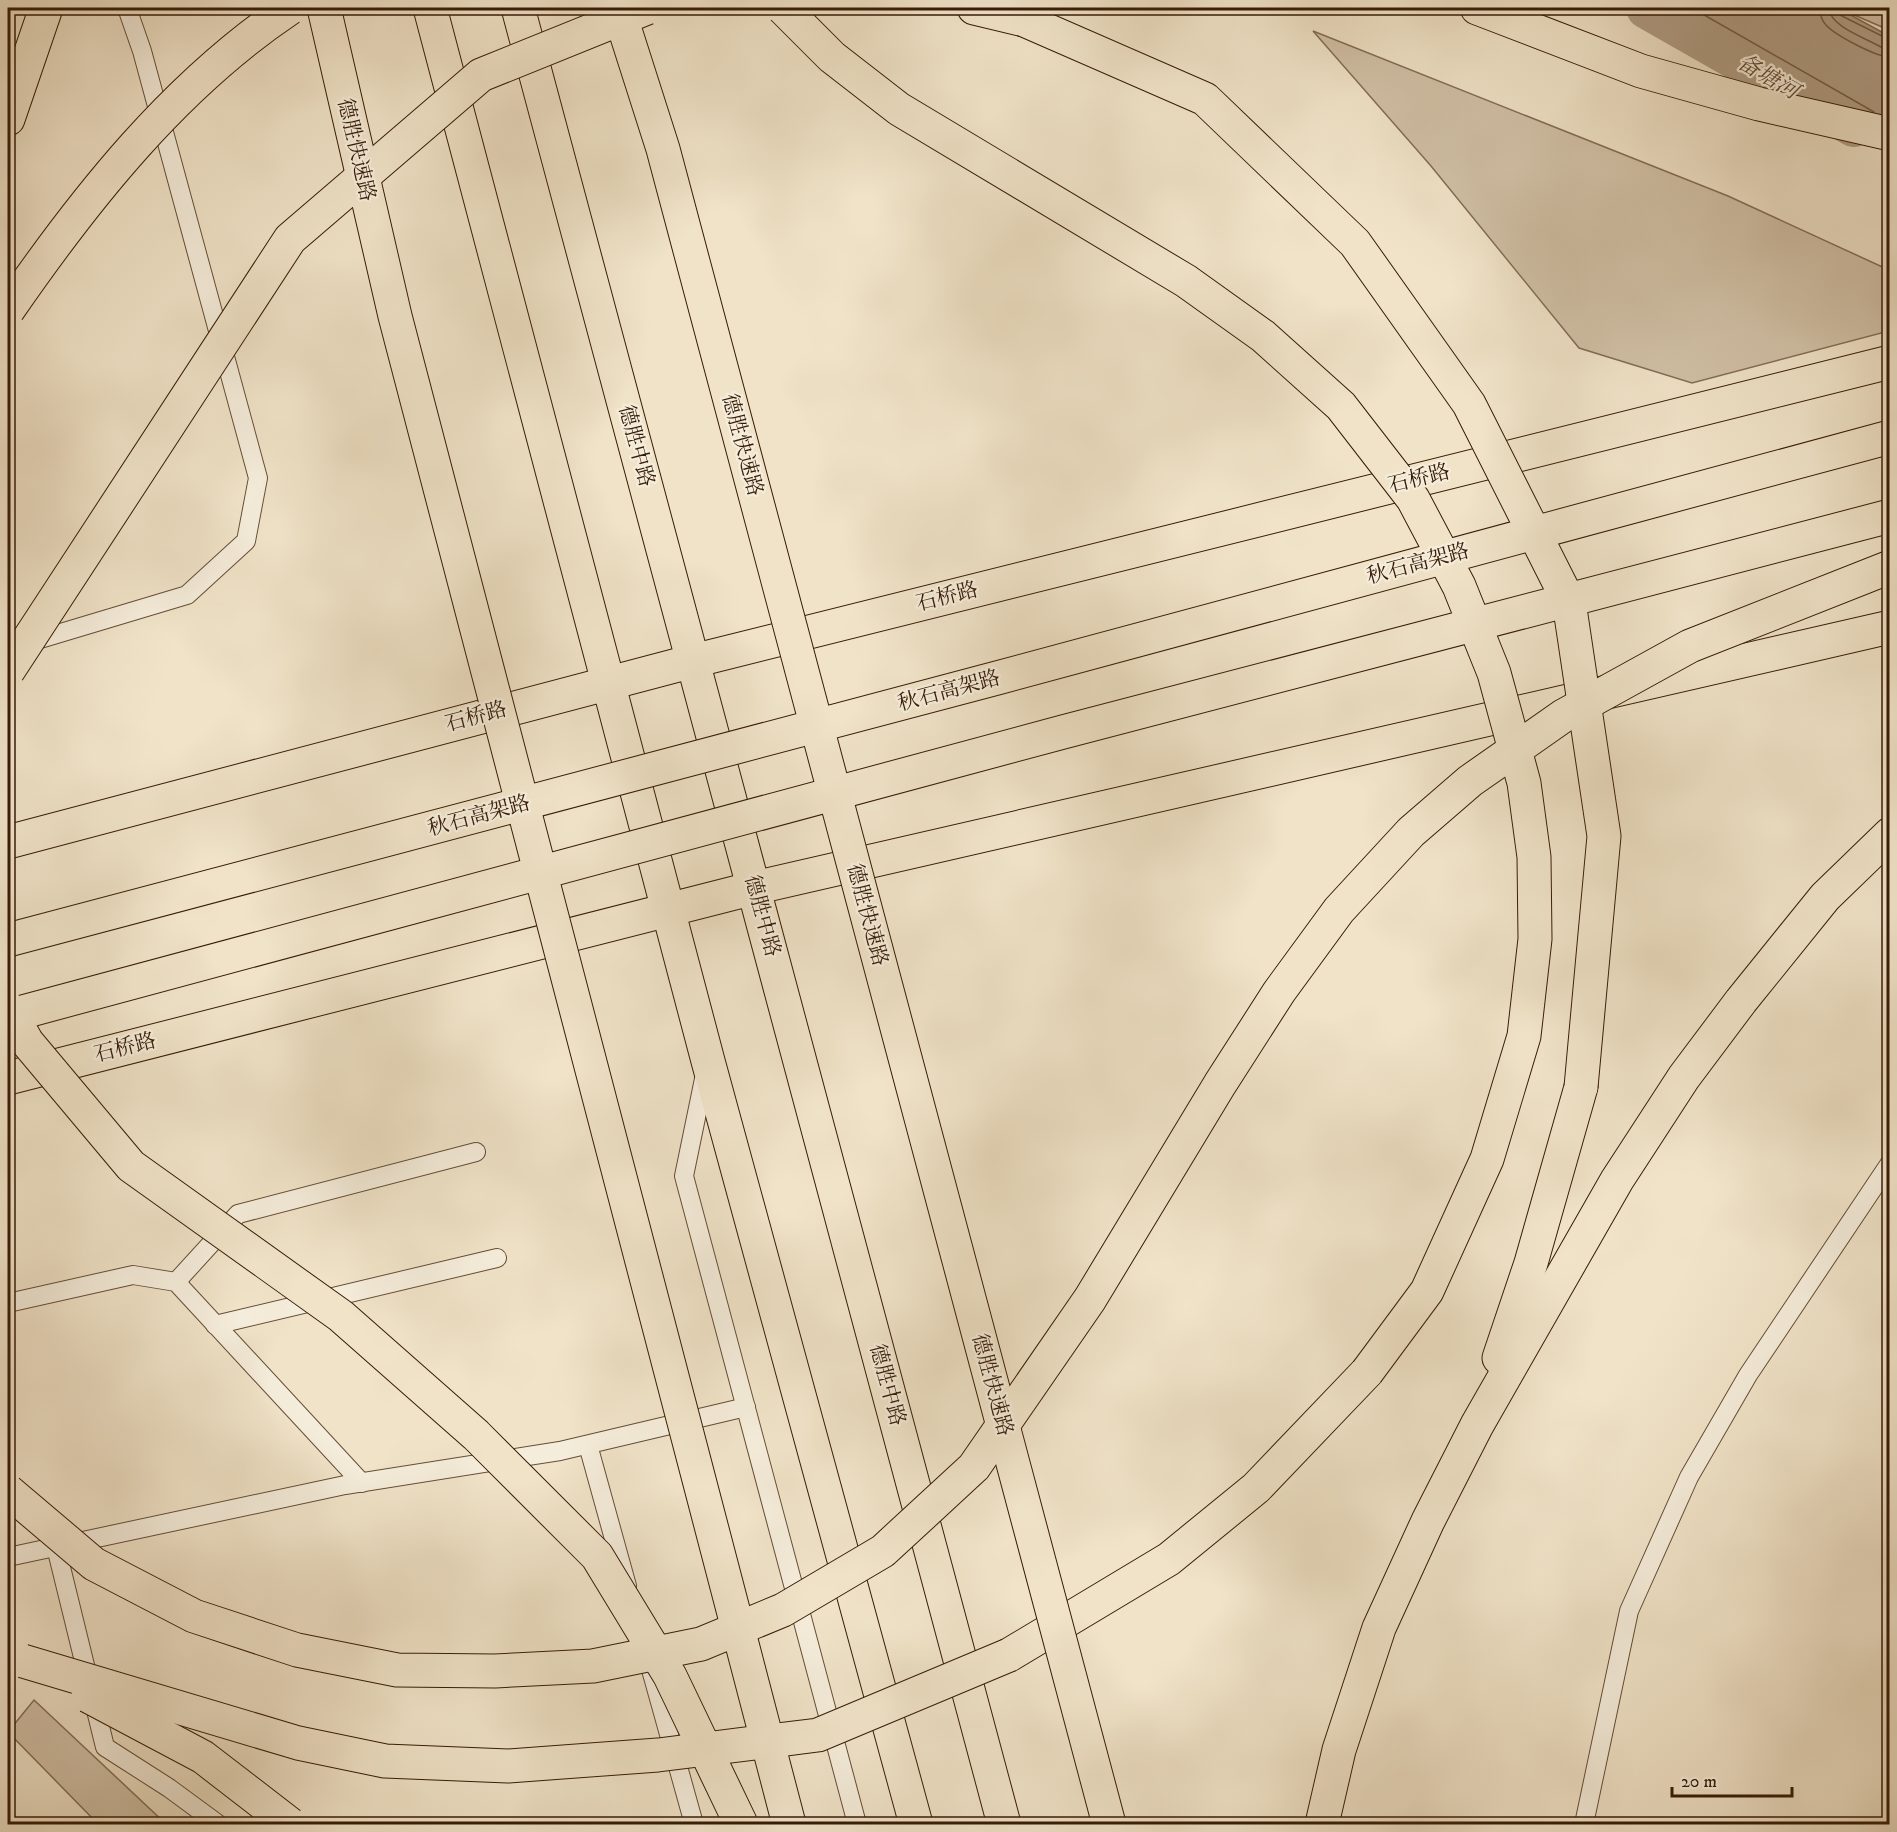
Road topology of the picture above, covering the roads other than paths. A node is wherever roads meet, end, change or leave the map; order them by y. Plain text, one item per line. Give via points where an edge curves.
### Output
1 (46, 8) edge
2 (128, 8) edge
3 (290, 8) edge
4 (324, 8) edge
5 (430, 8) edge
6 (518, 8) edge
7 (618, 8) edge
8 (647, 8) edge
9 (783, 8) edge
10 (974, 8) edge
11 (1478, 8) edge
12 (8, 119) edge
13 (1890, 134) edge
14 (8, 310) edge
15 (1890, 362) edge
16 (1890, 437) edge
17 (1890, 516) edge
18 (1890, 567) edge
19 (1890, 627) edge
20 (8, 649) edge
21 (693, 661) junction
22 (8, 671) edge
23 (608, 682) junction
24 (1890, 834) edge
25 (8, 842) edge
26 (754, 888) junction
27 (670, 910) junction
28 (8, 940) edge
29 (8, 1008) edge
30 (8, 1016) edge
31 (708, 1061) junction
32 (8, 1078) edge
33 (476, 1152) dead end
34 (1890, 1163) edge
35 (497, 1258) dead end
36 (176, 1282) junction
37 (8, 1303) edge
38 (215, 1325) junction
39 (746, 1407) junction
40 (1477, 1425) junction
41 (588, 1445) junction
42 (362, 1483) junction
43 (8, 1491) edge
44 (56, 1547) junction
45 (8, 1557) edge
46 (15, 1657) edge
47 (218, 1824) edge
48 (290, 1824) edge
49 (694, 1824) edge
50 (741, 1824) edge
51 (789, 1824) edge
52 (857, 1824) edge
53 (916, 1824) edge
54 (1005, 1824) edge
55 (1109, 1824) edge
56 (1323, 1824) edge
57 (1584, 1824) edge

1 - 12 main road
2 - 20 lane via 258,478 246,541 187,595
3 - 14 main road, bridge via 201,79 139,141 67,226
4 - 51 main road, 德胜快速路, bridge via 394,316
5 - 23 main road
6 - 21 main road, 德胜中路
7 - 55 main road, 德胜快速路, bridge via 663,149
8 - 22 main road, bridge via 481,75 290,240
9 - 46 main road, bridge via 832,57 899,109 1186,281 1263,336 1341,406 1413,500 1459,586 1494,673 1524,783 1534,856 1535,939 1524,1035 1486,1159 1432,1281 1367,1372 1320,1424 1256,1488 1169,1559 1010,1655 818,1735 658,1755 508,1766 385,1761 298,1743
10 - 40 main road, bridge via 1024,20 1205,99 1355,243 1469,404 1569,602 1604,836 1581,1087 1531,1263
11 - 13 main road via 1641,71
15 - 21 main road, 石桥路
16 - 28 main road, 秋石高架路, bridge
17 - 30 main road, bridge via 1063,732
18 - 43 main road, bridge via 1690,646 1563,716 1470,781 1411,832 1339,910 1279,992 1090,1299 974,1467 883,1551 783,1610 701,1644 593,1666 398,1670 297,1650 194,1617 94,1564
19 - 26 main road, 石桥路
21 - 23 main road, 石桥路
21 - 26 main road, 德胜中路
23 - 25 main road, 石桥路
23 - 27 main road
24 - 40 main road via 1826,897 1683,1077 1617,1180
26 - 27 main road, 石桥路
26 - 54 main road, 德胜中路, bridge
27 - 31 main road
27 - 32 main road, 石桥路
29 - 50 main road, bridge via 27,1042 131,1166 341,1316 476,1434 597,1556 670,1676
31 - 39 lane via 684,1176
31 - 53 main road, bridge
33 - 36 lane via 238,1214
34 - 57 lane via 1748,1375 1689,1477 1629,1611
35 - 38 lane
36 - 37 lane via 133,1275
36 - 38 lane
38 - 42 lane
39 - 41 lane
39 - 52 lane
40 - 56 main road via 1379,1628 1339,1750
41 - 42 lane
41 - 49 lane
42 - 44 lane
44 - 45 lane
44 - 47 lane via 105,1747
46 - 48 main road, bridge via 203,1756

